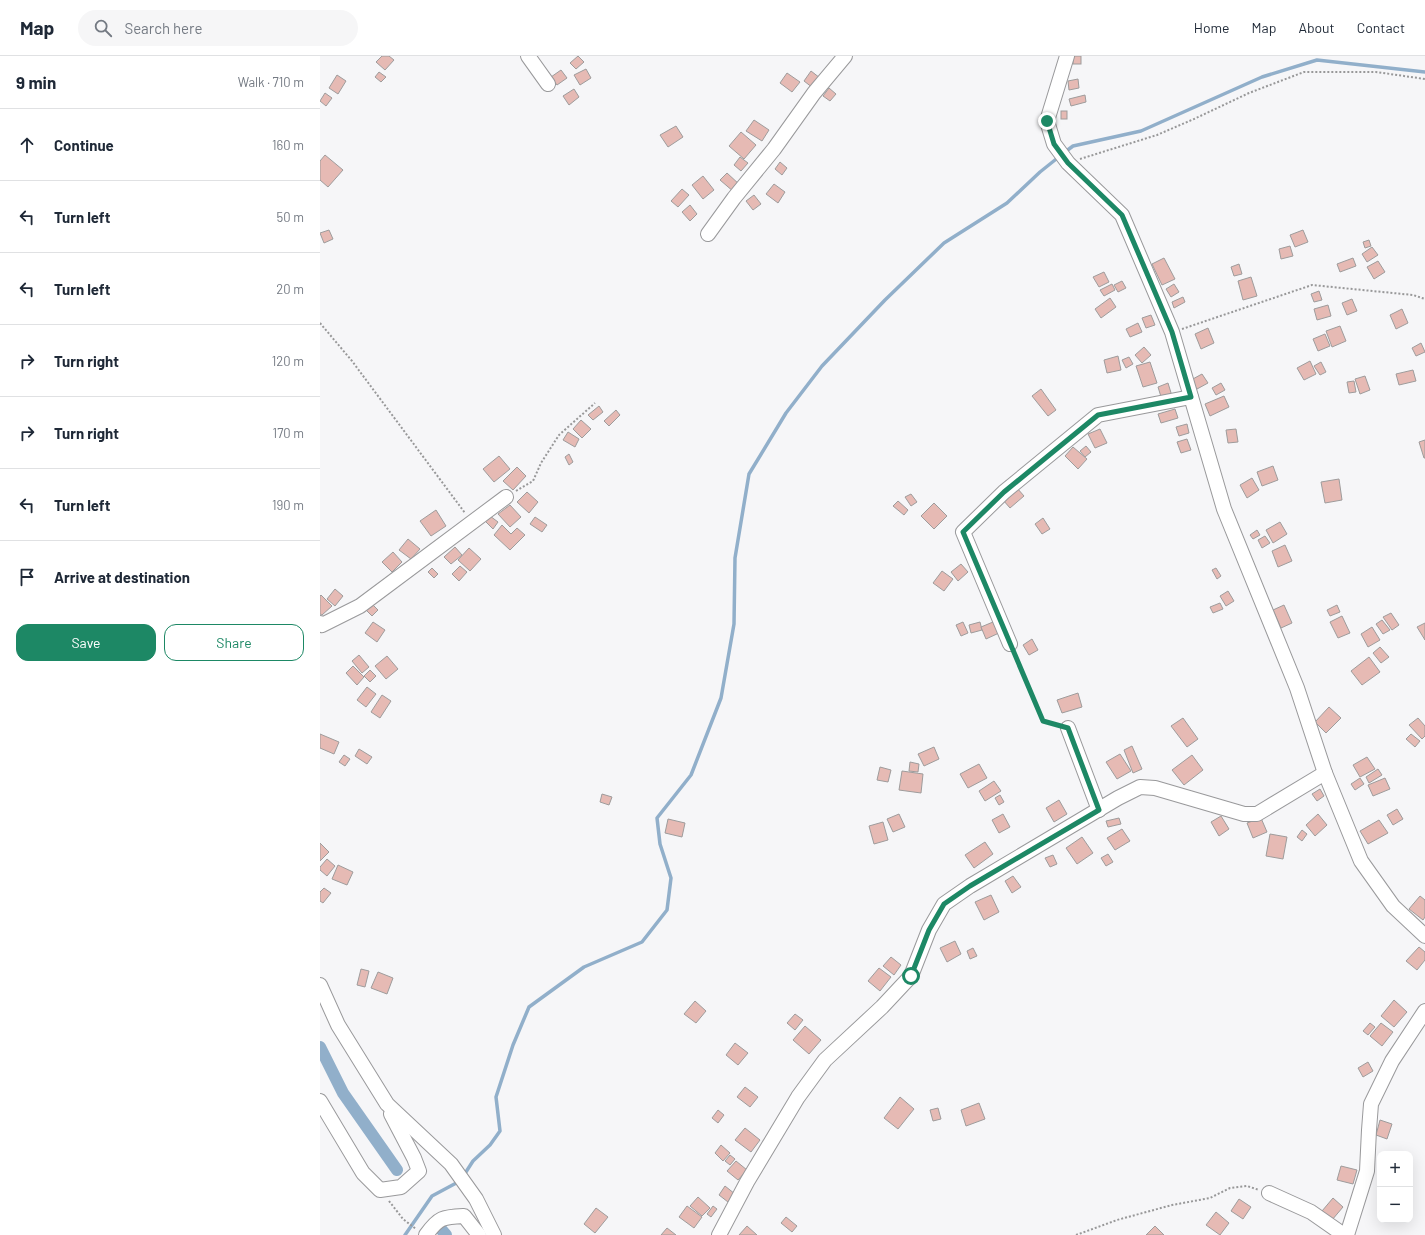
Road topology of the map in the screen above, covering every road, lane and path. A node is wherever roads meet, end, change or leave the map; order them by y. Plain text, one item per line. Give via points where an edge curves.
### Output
1 (528, 56) edge
2 (844, 56) edge
3 (1067, 56) edge
4 (1425, 79) edge
5 (548, 84) dead end
6 (1068, 163) junction
7 (708, 234) dead end
8 (1425, 299) edge
9 (320, 324) edge
10 (1172, 332) junction
11 (1191, 397) junction
12 (595, 403) dead end
13 (506, 497) joint
14 (472, 522) junction
15 (320, 623) edge
16 (1010, 644) joint
17 (1068, 728) joint
18 (1325, 773) junction
19 (1099, 810) junction
20 (1425, 936) edge
21 (320, 985) edge
22 (1425, 1011) edge
23 (320, 1101) edge
24 (387, 1104) junction
25 (380, 1190) junction
26 (1269, 1193) joint
27 (422, 1233) edge
28 (479, 1235) edge
29 (494, 1235) edge
30 (719, 1235) edge
31 (1076, 1235) edge
32 (1346, 1235) edge

1 - 5 street
2 - 7 street
3 - 6 street via 1047,121 1054,144
4 - 6 path via 1376,72 1304,72 1249,93 1156,135
6 - 10 street via 1122,215
8 - 10 path via 1413,295 1312,285
9 - 14 path via 352,361
10 - 11 street
11 - 16 street via 1098,415 1004,492 963,532
11 - 18 street via 1224,509 1297,688
12 - 13 path via 559,435 533,481
13 - 14 street
14 - 15 street via 360,606 322,625
16 - 17 path via 1043,721
17 - 19 street
18 - 19 street via 1257,814 1244,814 1140,786
18 - 20 street via 1361,862 1392,906
19 - 30 street via 944,904 929,930 911,976 825,1060 798,1097 747,1182
21 - 24 street via 338,1025
22 - 32 street via 1392,1061 1372,1104 1367,1171
23 - 25 street via 363,1173
24 - 25 street via 419,1171 401,1187
24 - 29 street via 452,1164 476,1199
25 - 27 path via 403,1219
26 - 31 path via 1247,1186 1230,1188 1210,1198 1117,1220
26 - 32 street via 1311,1212
27 - 28 street via 445,1217 464,1216

